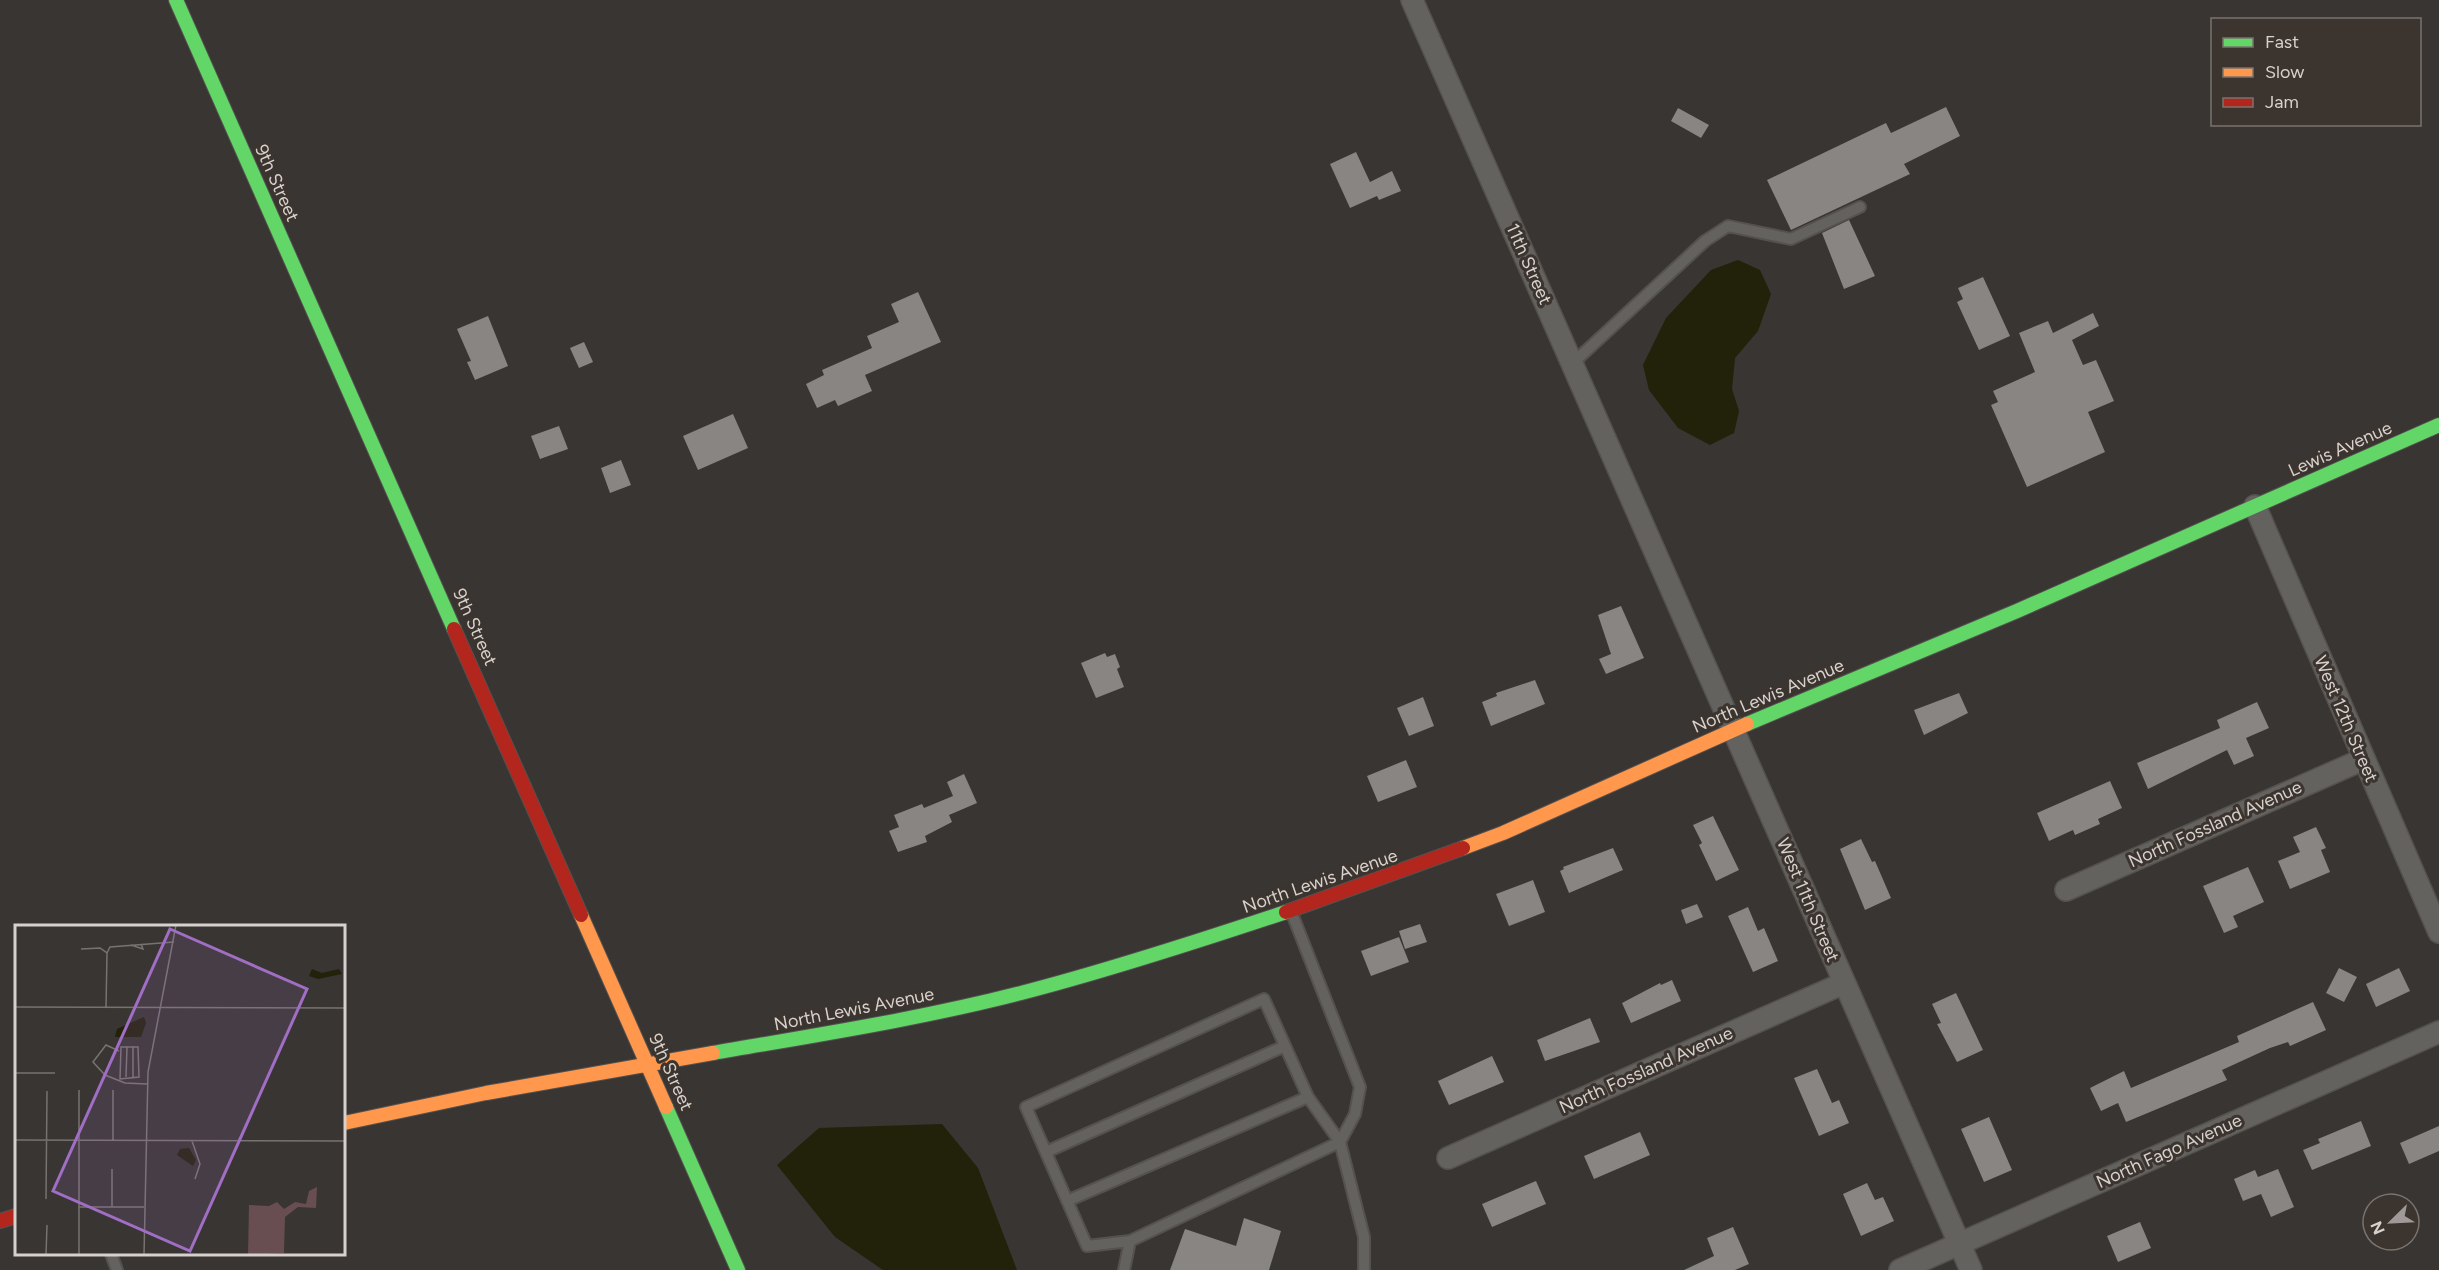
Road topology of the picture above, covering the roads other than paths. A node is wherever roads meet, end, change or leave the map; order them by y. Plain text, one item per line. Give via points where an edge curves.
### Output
1 (176, 0) edge
2 (1412, 0) edge
3 (1860, 207) dead end
4 (1573, 363) junction
5 (2439, 425) edge
6 (2255, 506) junction
7 (1647, 529) joint
8 (1735, 729) junction
9 (2364, 759) junction
10 (2066, 890) dead end
11 (1291, 910) junction
12 (2439, 932) edge
13 (1844, 983) junction
14 (2439, 1032) edge
15 (1285, 1046) junction
16 (649, 1065) junction
17 (1308, 1097) junction
18 (345, 1123) edge
19 (1340, 1142) junction
20 (1046, 1152) junction
21 (1448, 1158) dead end
22 (1067, 1201) junction
23 (15, 1216) edge
24 (0, 1221) edge
25 (1130, 1241) junction
26 (1959, 1244) junction
27 (111, 1255) edge
28 (117, 1270) edge
29 (738, 1270) edge
30 (1124, 1270) edge
31 (1364, 1270) edge
32 (1900, 1270) edge
33 (1971, 1270) edge

1 - 16 main road, 9th Street
2 - 4 street, 11th Street
3 - 4 lane via 1791,239 1728,226 1705,241
4 - 7 street, 11th Street
5 - 6 main road, Lewis Avenue
6 - 8 main road, North Lewis Avenue
6 - 9 street, West 12th Street
7 - 8 street, West 11th Street
8 - 11 main road, North Lewis Avenue via 1503,833
8 - 13 street, West 11th Street
9 - 10 street, North Fossland Avenue
9 - 12 street, West 12th Street
11 - 16 main road, North Lewis Avenue via 1193,944 1022,993 910,1018
11 - 19 lane via 1360,1087 1355,1114
13 - 21 street, North Fossland Avenue
13 - 26 street, West 11th Street
14 - 26 street, North Fago Avenue
15 - 17 lane
15 - 20 lane
15 - 20 lane via 1264,999 1026,1107
16 - 18 main road, North Lewis Avenue
16 - 29 main road, 9th Street
17 - 19 lane
17 - 22 lane
19 - 25 lane
19 - 31 lane via 1364,1237
20 - 22 lane
22 - 25 lane via 1087,1246
23 - 24 main road
25 - 30 lane
26 - 32 street, North Fago Avenue
26 - 33 street, West 11th Street
27 - 28 lane

